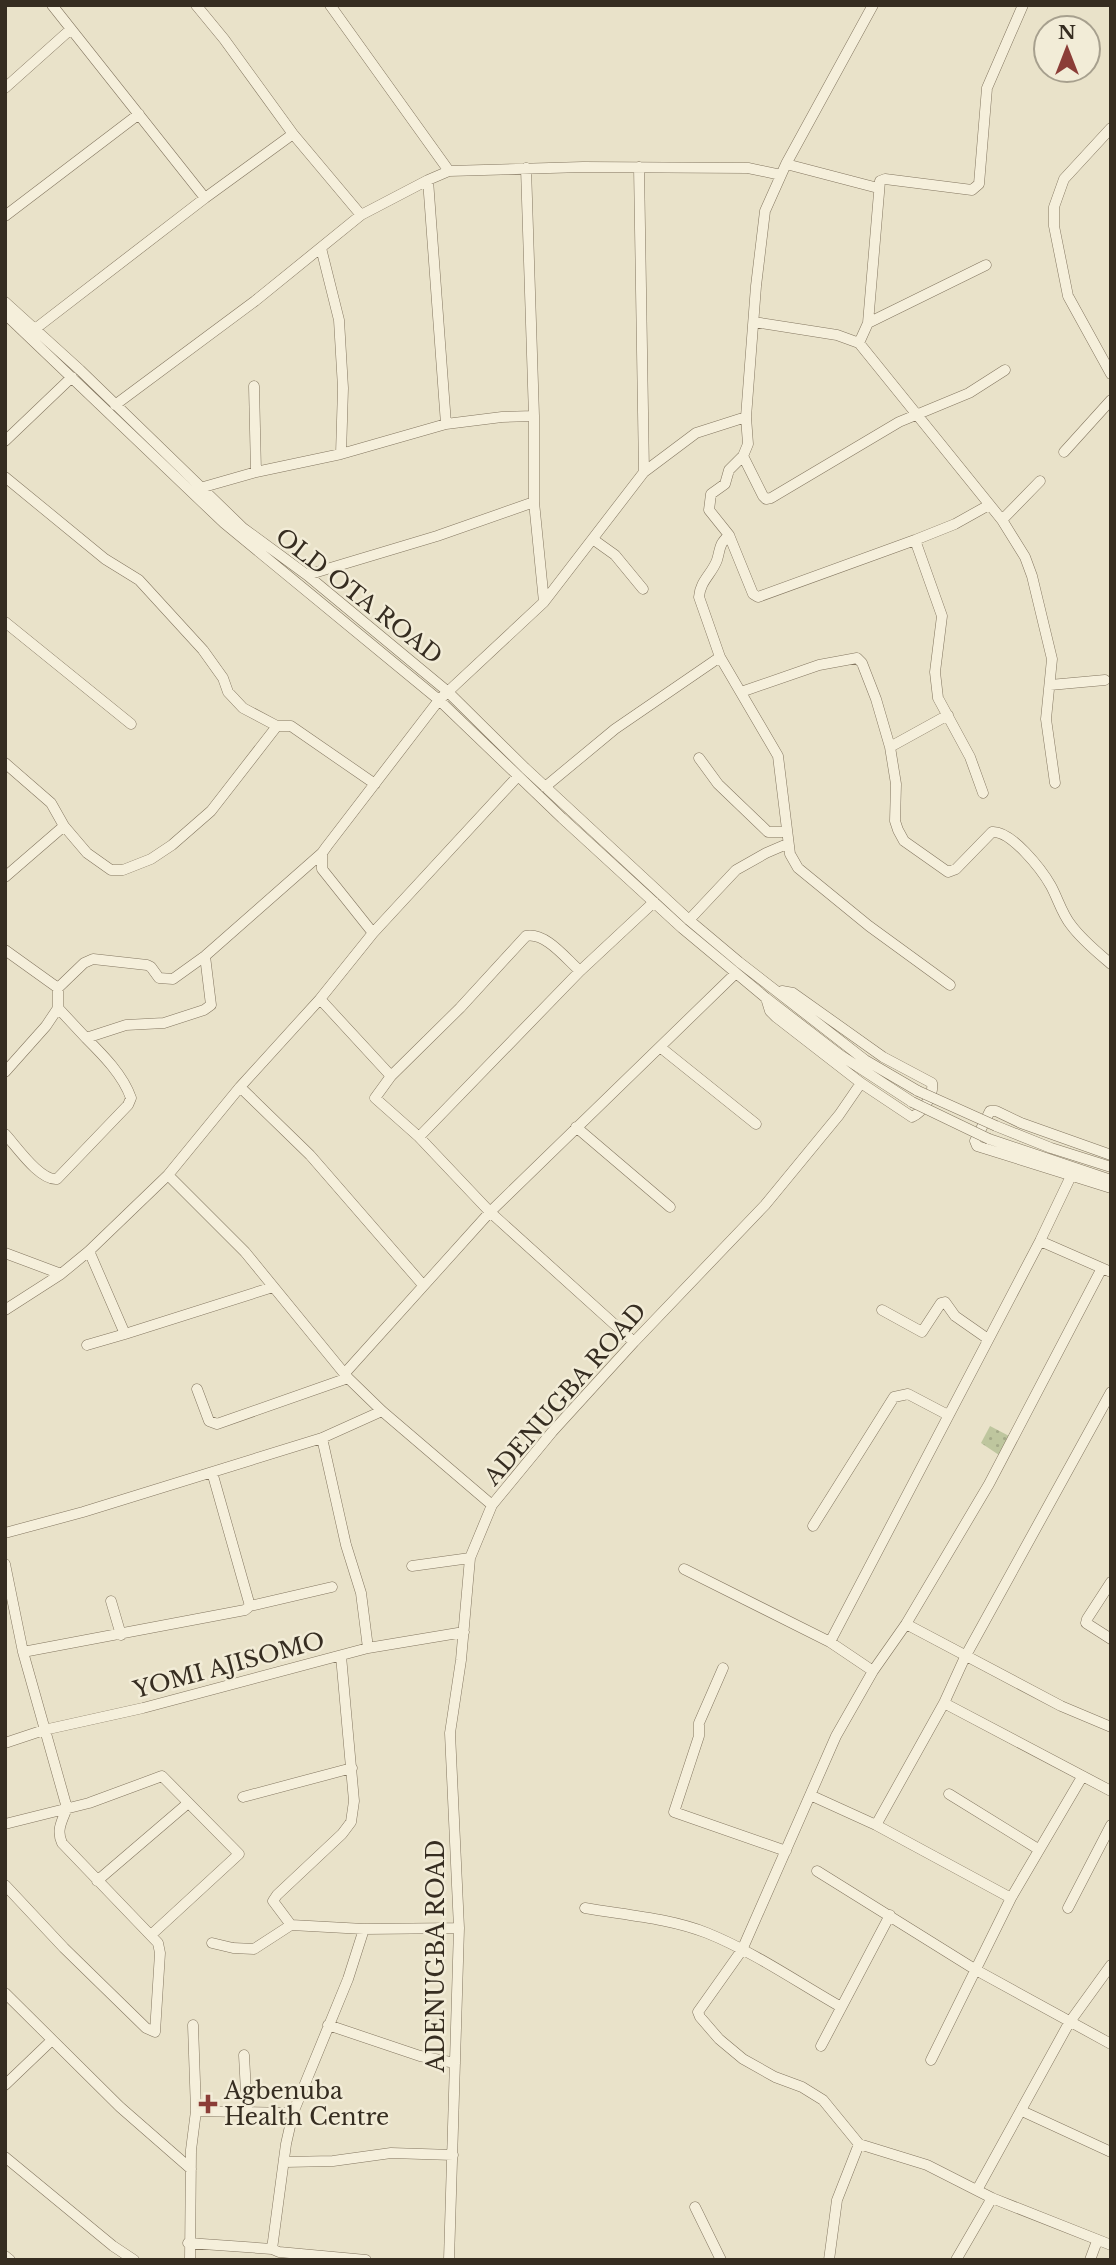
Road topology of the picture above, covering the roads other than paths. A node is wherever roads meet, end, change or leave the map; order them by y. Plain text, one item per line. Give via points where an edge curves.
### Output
1 (52, 5) edge
2 (195, 5) edge
3 (330, 5) edge
4 (873, 5) edge
5 (1023, 5) edge
6 (71, 29) junction
7 (5, 88) edge
8 (139, 114) junction
9 (1111, 128) edge
10 (293, 134) junction
11 (786, 164) junction
12 (639, 167) junction
13 (526, 168) junction
14 (449, 171) junction
15 (781, 175) junction
16 (428, 180) junction
17 (878, 188) junction
18 (205, 198) junction
19 (361, 215) junction
20 (5, 216) edge
21 (321, 248) junction
22 (986, 265) dead end
23 (5, 302) edge
24 (5, 314) edge
25 (754, 322) junction
26 (868, 323) junction
27 (35, 329) junction
28 (859, 343) junction
29 (1005, 370) dead end
30 (1111, 374) edge
31 (72, 377) junction
32 (254, 386) dead end
33 (1111, 400) edge
34 (115, 405) junction
35 (534, 415) junction
36 (918, 415) junction
37 (746, 417) junction
38 (446, 425) junction
39 (5, 441) edge
40 (1064, 452) dead end
41 (341, 454) junction
42 (743, 456) junction
43 (256, 472) junction
44 (644, 472) junction
45 (5, 477) edge
46 (1040, 481) dead end
47 (200, 488) junction
48 (534, 502) junction
49 (989, 505) junction
50 (1002, 520) junction
51 (729, 535) junction
52 (594, 540) junction
53 (915, 540) junction
54 (307, 575) junction
55 (643, 589) dead end
56 (544, 603) junction
57 (5, 622) edge
58 (720, 657) junction
59 (1105, 680) dead end
60 (1050, 685) junction
61 (447, 691) junction
62 (741, 692) junction
63 (439, 700) junction
64 (948, 715) junction
65 (131, 724) dead end
66 (277, 726) junction
67 (890, 747) junction
68 (699, 758) dead end
69 (5, 763) edge
70 (518, 776) junction
71 (1055, 783) dead end
72 (375, 784) junction
73 (545, 787) junction
74 (983, 793) dead end
75 (64, 826) junction
76 (786, 832) junction
77 (787, 844) junction
78 (322, 853) junction
79 (5, 877) edge
80 (654, 902) junction
81 (686, 924) junction
82 (373, 933) junction
83 (5, 950) edge
84 (205, 957) junction
85 (1111, 964) edge
86 (580, 971) junction
87 (736, 973) junction
88 (950, 985) dead end
89 (58, 988) junction
90 (778, 991) junction
91 (766, 998) junction
92 (320, 999) junction
93 (58, 1008) junction
94 (86, 1038) junction
95 (660, 1047) junction
96 (5, 1072) edge
97 (391, 1076) junction
98 (861, 1083) junction
99 (240, 1087) junction
100 (756, 1124) dead end
101 (576, 1127) junction
102 (5, 1134) edge
103 (419, 1137) junction
104 (1111, 1155) edge
105 (1111, 1167) edge
106 (168, 1175) junction
107 (1071, 1176) junction
108 (1111, 1180) edge
109 (1111, 1188) edge
110 (670, 1207) dead end
111 (490, 1212) junction
112 (1040, 1241) junction
113 (89, 1251) junction
114 (5, 1253) edge
115 (1106, 1270) edge
116 (61, 1274) junction
117 (423, 1285) junction
118 (273, 1287) junction
119 (5, 1310) edge
120 (882, 1310) dead end
121 (125, 1334) junction
122 (988, 1339) junction
123 (634, 1342) junction
124 (87, 1345) dead end
125 (347, 1375) junction
126 (197, 1389) dead end
127 (1111, 1392) edge
128 (1107, 1409) edge
129 (382, 1411) junction
130 (948, 1415) junction
131 (322, 1438) junction
132 (212, 1472) junction
133 (492, 1505) junction
134 (813, 1526) dead end
135 (5, 1533) edge
136 (470, 1559) junction
137 (5, 1564) edge
138 (412, 1566) dead end
139 (684, 1569) dead end
140 (1111, 1582) edge
141 (332, 1587) dead end
142 (111, 1601) dead end
143 (250, 1606) junction
144 (906, 1624) junction
145 (464, 1632) junction
146 (121, 1635) junction
147 (1111, 1639) edge
148 (830, 1642) junction
149 (368, 1648) junction
150 (23, 1652) junction
151 (341, 1656) junction
152 (965, 1657) junction
153 (723, 1668) dead end
154 (873, 1671) junction
155 (944, 1703) junction
156 (1111, 1727) edge
157 (44, 1730) junction
158 (5, 1743) edge
159 (352, 1768) junction
160 (1082, 1777) junction
161 (1111, 1791) edge
162 (949, 1794) dead end
163 (810, 1795) junction
164 (243, 1797) dead end
165 (187, 1804) junction
166 (67, 1808) junction
167 (5, 1824) edge
168 (876, 1825) junction
169 (1111, 1825) edge
170 (1038, 1849) junction
171 (786, 1851) junction
172 (817, 1871) dead end
173 (97, 1881) junction
174 (5, 1885) edge
175 (1011, 1898) junction
176 (585, 1908) dead end
177 (1068, 1908) dead end
178 (890, 1915) junction
179 (291, 1925) junction
180 (459, 1928) junction
181 (364, 1929) junction
182 (151, 1935) junction
183 (212, 1943) dead end
184 (742, 1950) junction
185 (1111, 1965) edge
186 (976, 1970) junction
187 (5, 1993) edge
188 (841, 2007) junction
189 (1069, 2024) junction
190 (193, 2025) dead end
191 (328, 2025) junction
192 (51, 2041) junction
193 (1111, 2045) edge
194 (821, 2046) dead end
195 (244, 2055) dead end
196 (931, 2060) dead end
197 (456, 2063) junction
198 (5, 2085) edge
199 (196, 2111) junction
200 (247, 2111) junction
201 (1022, 2111) junction
202 (293, 2113) junction
203 (859, 2144) junction
204 (1111, 2152) edge
205 (453, 2155) junction
206 (5, 2157) edge
207 (285, 2162) junction
208 (191, 2169) junction
209 (977, 2190) junction
210 (992, 2198) junction
211 (695, 2207) dead end
212 (1097, 2241) junction
213 (188, 2244) junction
214 (1111, 2245) edge
215 (272, 2249) junction
216 (5, 2256) edge
217 (9, 2260) edge
218 (134, 2260) edge
219 (190, 2260) edge
220 (366, 2260) edge
221 (449, 2260) edge
222 (721, 2260) edge
223 (829, 2260) edge
224 (956, 2260) edge
225 (1090, 2260) edge

1 - 6 street
2 - 10 street
3 - 14 street
4 - 11 street
5 - 17 street via 987,88 976,188 882,179
6 - 7 street
6 - 8 street
8 - 18 street
8 - 20 street
9 - 30 street via 1064,179 1054,206 1068,296
10 - 18 street
10 - 19 street
11 - 15 street
11 - 17 street
12 - 13 street
12 - 15 street via 748,168
12 - 44 street
13 - 14 street
13 - 35 street
14 - 16 street
15 - 25 street via 765,211
16 - 19 street
16 - 38 street
17 - 26 street
18 - 27 street
19 - 21 street
21 - 34 street
21 - 41 street via 339,320
22 - 26 street
23 - 27 street, OLD OTA ROAD
24 - 31 street, OLD OTA ROAD
25 - 28 street via 837,335
25 - 37 street
26 - 28 street
27 - 34 street, OLD OTA ROAD
28 - 36 street
29 - 36 street via 969,393
31 - 39 street
31 - 63 street, OLD OTA ROAD via 224,523
32 - 43 street
33 - 40 street
34 - 47 street, OLD OTA ROAD
35 - 38 street
35 - 48 street
36 - 42 street via 771,498 763,496
36 - 49 street
37 - 42 street via 748,444
37 - 44 street via 696,433
38 - 41 street
41 - 43 street
42 - 51 street via 709,501 709,510
43 - 47 street
44 - 52 street
45 - 66 street via 105,559 139,580 203,650 234,699
46 - 50 street
47 - 54 street, OLD OTA ROAD via 254,537
48 - 54 street
48 - 56 street
49 - 50 street
49 - 53 street
50 - 60 street via 1032,576 1052,659
51 - 53 street via 758,597
51 - 58 street via 719,545 717,561 699,587
52 - 55 street via 615,555
52 - 56 street
53 - 64 street via 942,616 935,672 938,698
54 - 61 street, OLD OTA ROAD
56 - 61 street
57 - 65 street
58 - 62 street
58 - 73 street via 615,729
59 - 60 street
60 - 71 street via 1046,719
61 - 63 street
61 - 73 street, OLD OTA ROAD
62 - 67 street via 819,665 857,658 876,699
62 - 76 street via 778,755
63 - 70 street, OLD OTA ROAD
63 - 72 street
64 - 67 street
64 - 74 street
66 - 72 street via 291,726
66 - 75 street via 211,811 172,845 139,865 111,870 87,853
67 - 85 street via 895,821 904,841 948,872 992,832 1004,835 1049,882 1070,924
68 - 76 street via 718,784 768,832
69 - 75 street via 51,803
70 - 80 street, OLD OTA ROAD
70 - 82 street
72 - 78 street
73 - 81 street, OLD OTA ROAD
75 - 79 street
76 - 77 street
77 - 81 street via 736,870
77 - 88 street via 798,868
78 - 82 street via 322,869
78 - 84 street
80 - 81 street, OLD OTA ROAD
80 - 86 street
81 - 87 street
81 - 90 street
82 - 92 street
83 - 89 street
84 - 89 street via 166,980 147,965 93,959
84 - 94 street via 211,1005 204,1010
86 - 97 street via 542,938 526,936
86 - 103 street
87 - 91 street
87 - 95 street
89 - 93 street
90 - 98 street via 793,993 883,1057 934,1086 921,1112 912,1117
90 - 105 street, bridge via 865,1059 918,1091 996,1126
91 - 98 street via 776,1017
91 - 108 street, bridge via 912,1102 989,1139
92 - 97 street
92 - 99 street
93 - 94 street
93 - 96 street
94 - 102 street via 128,1090 128,1105 57,1179 39,1172
95 - 100 street
95 - 101 street
97 - 103 street via 375,1098
98 - 123 street, ADENUGBA ROAD via 765,1205
99 - 106 street
99 - 117 street via 310,1154
101 - 110 street
101 - 111 street
103 - 111 street
104 - 107 street via 990,1111 975,1141 977,1146
106 - 113 street
106 - 118 street via 245,1252
107 - 109 street
107 - 112 street
111 - 117 street
111 - 123 street
112 - 115 street
112 - 122 street
113 - 116 street
113 - 121 street
114 - 116 street
115 - 144 street
116 - 119 street
117 - 125 street
118 - 121 street
118 - 125 street
120 - 122 street via 922,1332 946,1302 955,1315
121 - 124 street
122 - 130 street
123 - 133 street, ADENUGBA ROAD
125 - 126 street via 216,1424 209,1421
125 - 129 street
127 - 128 street
128 - 152 street
129 - 131 street
129 - 133 street
130 - 134 street via 908,1394 894,1397
130 - 148 street
131 - 132 street
131 - 149 street via 361,1593
132 - 135 street
132 - 143 street
133 - 136 street, ADENUGBA ROAD
136 - 138 street
136 - 145 street, ADENUGBA ROAD
137 - 150 street
139 - 148 street
140 - 147 street via 1086,1623
141 - 143 street
142 - 146 street
143 - 146 street via 245,1611
144 - 152 street
144 - 154 street
145 - 149 street, YOMI AJISOMO
145 - 180 street, ADENUGBA ROAD via 450,1733
146 - 150 street
148 - 154 street
149 - 151 street, YOMI AJISOMO
150 - 157 street
151 - 157 street, YOMI AJISOMO
151 - 159 street
152 - 155 street
152 - 156 street
153 - 171 street via 699,1723 699,1737 674,1812
154 - 163 street via 836,1736
155 - 160 street
155 - 168 street
157 - 158 street, YOMI AJISOMO
157 - 166 street
159 - 164 street
159 - 179 street via 351,1822 273,1901
160 - 161 street
160 - 170 street
162 - 170 street
163 - 168 street
163 - 171 street
165 - 166 street via 162,1776
165 - 173 street
165 - 182 street via 239,1854
166 - 167 street
166 - 173 street via 59,1828 62,1843
168 - 175 street
169 - 177 street
170 - 175 street
171 - 184 street
172 - 178 street
173 - 182 street
174 - 182 street via 64,1948 155,2032 160,1953
175 - 186 street
176 - 184 street via 682,1925
178 - 186 street
178 - 188 street
179 - 181 street
179 - 183 street via 254,1949
180 - 181 street
180 - 197 street, ADENUGBA ROAD
181 - 191 street
184 - 188 street
184 - 203 street via 700,2009 700,2017 743,2059 823,2100
185 - 189 street
186 - 189 street
186 - 196 street
187 - 192 street
188 - 194 street
189 - 193 street
189 - 201 street
190 - 199 street
191 - 197 street via 420,2056
191 - 202 street
192 - 198 street
192 - 208 street
195 - 200 street
197 - 205 street, ADENUGBA ROAD
199 - 200 street
199 - 208 street
200 - 202 street
201 - 204 street
201 - 209 street
202 - 207 street
203 - 209 street via 927,2165
203 - 223 street via 837,2200
205 - 207 street via 391,2153
205 - 221 street, ADENUGBA ROAD
206 - 218 street
207 - 215 street
208 - 213 street
209 - 210 street
210 - 212 street
210 - 224 street
211 - 222 street
212 - 214 street
212 - 225 street
213 - 215 street
213 - 219 street
215 - 220 street
216 - 217 street

